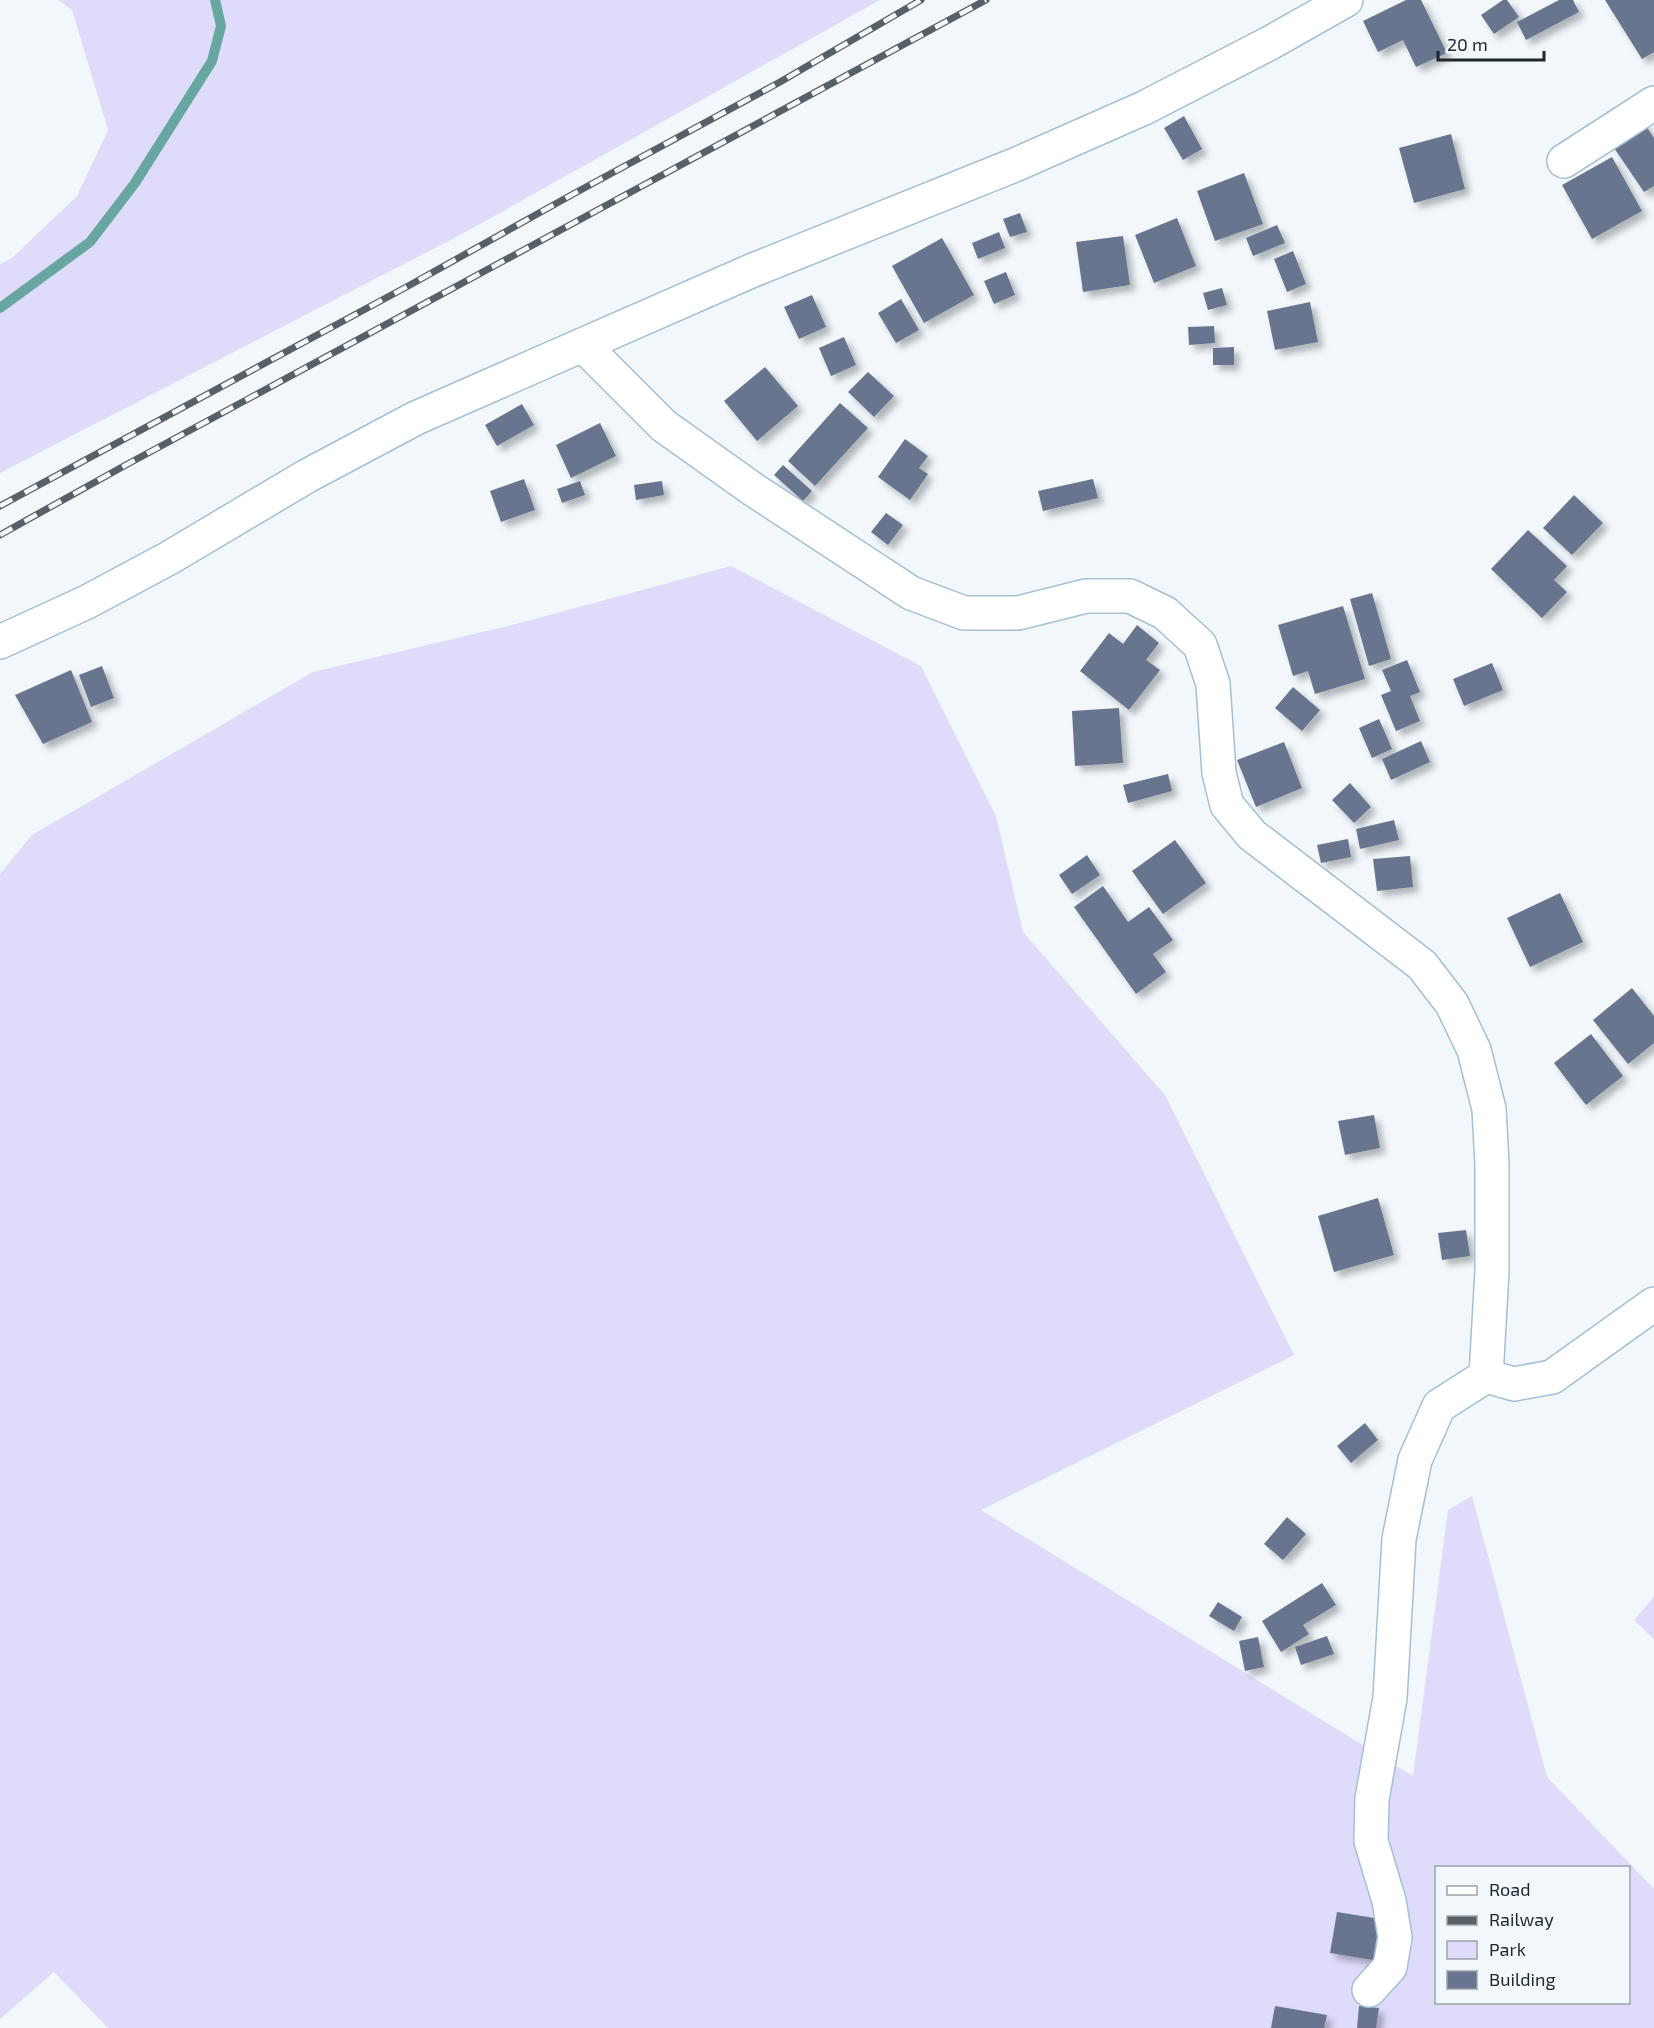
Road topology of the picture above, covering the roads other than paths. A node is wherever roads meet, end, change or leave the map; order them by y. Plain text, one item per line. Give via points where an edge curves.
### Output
1 (1346, 0) edge
2 (1654, 103) edge
3 (1564, 161) dead end
4 (583, 345) junction
5 (0, 642) edge
6 (1654, 1304) edge
7 (1486, 1376) junction
8 (1369, 1990) dead end

1 - 4 street via 1144,108
2 - 3 street
4 - 5 street via 416,418 97,597
4 - 7 street via 664,426 911,593 964,613 1018,613 1086,596 1131,596 1165,613 1200,645 1214,684 1220,773 1227,805 1252,835 1422,965 1452,1004 1474,1050 1489,1109 1492,1164 1492,1271
6 - 7 street via 1552,1377 1515,1384
7 - 8 street via 1439,1406 1415,1460 1401,1528 1390,1698 1372,1799 1371,1841 1395,1937 1390,1967

